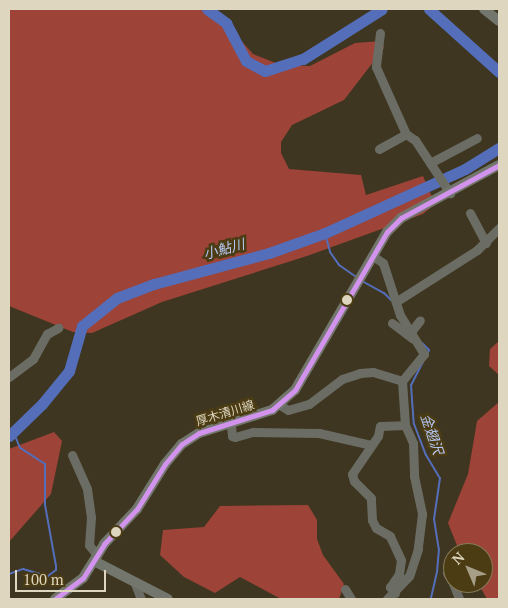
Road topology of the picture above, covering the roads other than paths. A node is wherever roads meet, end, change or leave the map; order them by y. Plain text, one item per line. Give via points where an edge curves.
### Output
1 (484, 9) edge
2 (499, 21) edge
3 (380, 33) dead end
4 (406, 134) junction
5 (477, 138) dead end
6 (378, 149) dead end
7 (430, 164) junction
8 (499, 165) edge
9 (447, 189) junction
10 (470, 213) dead end
11 (499, 228) edge
12 (486, 243) junction
13 (373, 256) junction
14 (397, 301) junction
15 (420, 320) dead end
16 (392, 323) dead end
17 (58, 328) dead end
18 (411, 336) junction
19 (9, 377) edge
20 (402, 380) junction
21 (280, 405) junction
22 (230, 425) junction
23 (405, 425) junction
24 (371, 445) junction
25 (72, 455) dead end
26 (95, 558) junction
27 (134, 581) junction
28 (346, 589) dead end
29 (391, 596) edge
30 (55, 599) edge
31 (141, 599) edge
32 (168, 599) edge
33 (351, 599) edge

1 - 2 main road
3 - 4 street via 376,67
4 - 6 street
4 - 7 street
5 - 7 street
7 - 9 street
8 - 9 main road, 厚木清川線
9 - 13 main road, 厚木清川線 via 401,218 387,232
10 - 12 street
11 - 12 street
12 - 14 street
13 - 14 street via 383,262
13 - 21 main road, 厚木清川線 via 301,382
14 - 18 street
15 - 18 street
16 - 18 street
17 - 19 street via 44,337 33,359
18 - 20 street via 424,354
20 - 21 street via 373,372 360,373 342,379 310,404 288,410
20 - 23 street
21 - 22 main road, 厚木清川線
22 - 24 street via 235,438 253,432 319,433
22 - 26 main road, 厚木清川線 via 199,433 177,449 137,509
23 - 24 street via 380,426
23 - 29 street via 413,443 414,476 422,514 413,567
24 - 29 street via 352,474 354,481 372,498 372,520 376,528 390,536 401,560 399,574 390,588
25 - 26 street via 87,489 91,517 89,545
26 - 27 main road
26 - 30 main road, 厚木清川線 via 76,585
27 - 31 street
27 - 32 main road
28 - 33 street

